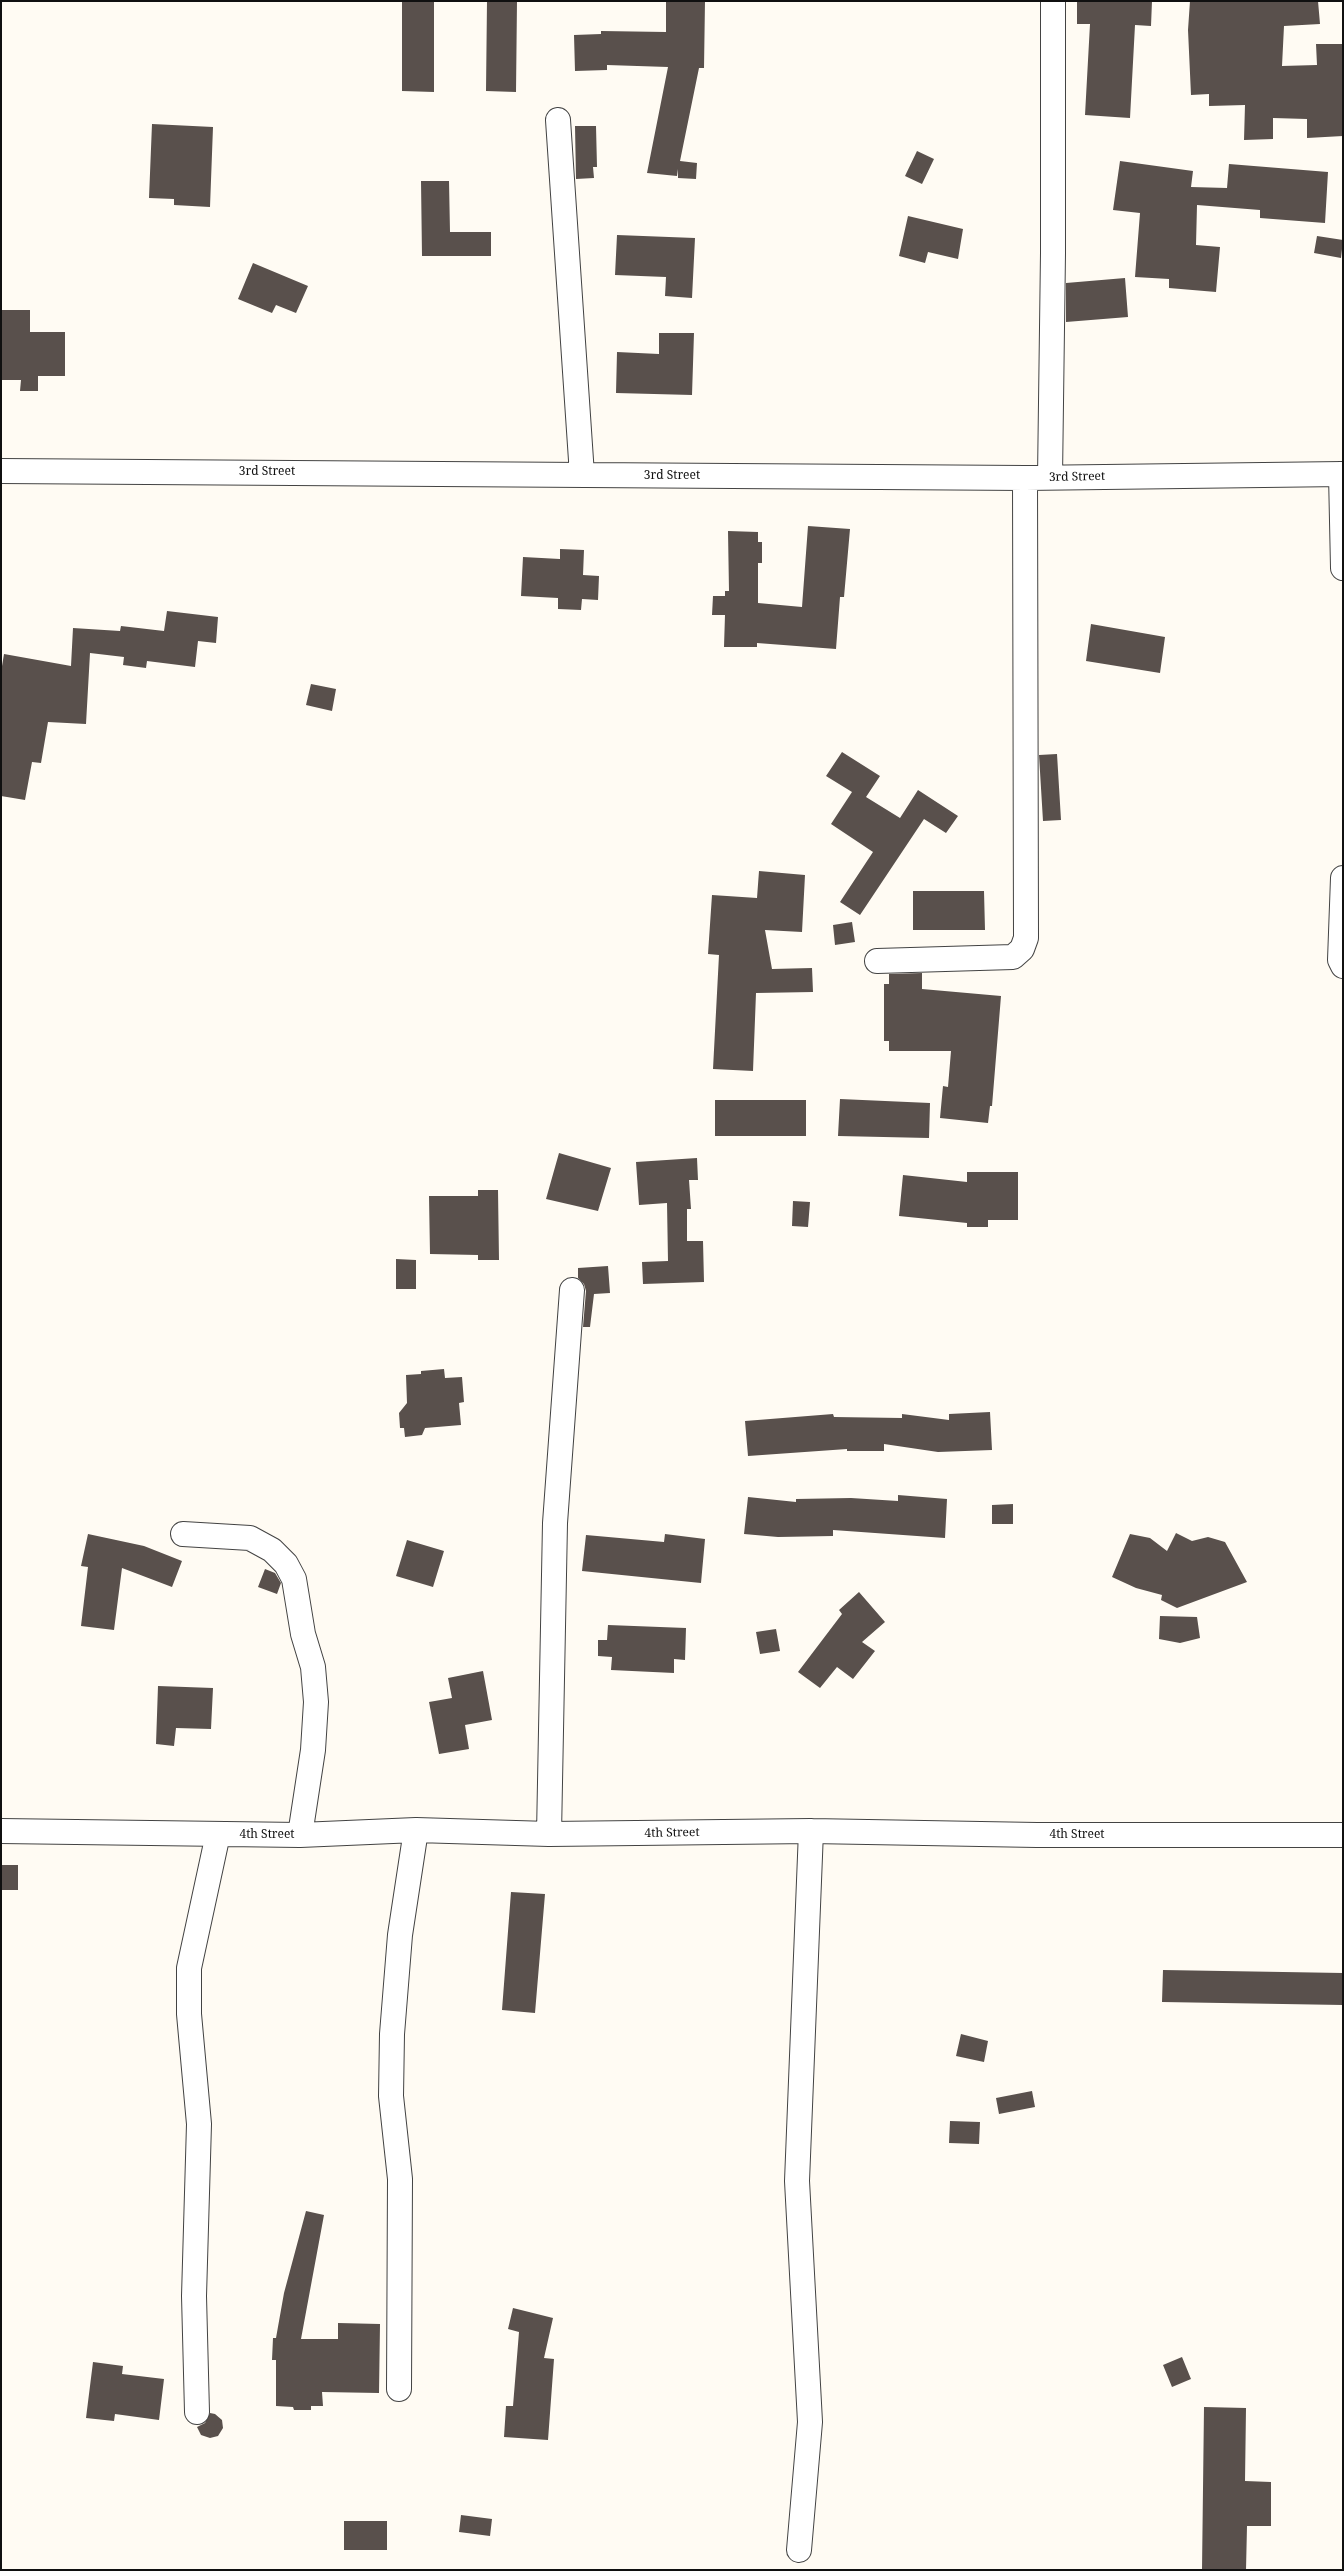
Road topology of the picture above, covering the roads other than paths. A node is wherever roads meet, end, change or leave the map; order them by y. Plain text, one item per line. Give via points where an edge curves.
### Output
1 (1052, 1) edge
2 (558, 120) dead end
3 (1, 471) edge
4 (1342, 474) edge
5 (582, 475) junction
6 (1050, 476) junction
7 (1025, 478) junction
8 (1343, 568) edge
9 (1343, 878) edge
10 (878, 962) dead end
11 (1343, 966) edge
12 (572, 1290) dead end
13 (183, 1534) dead end
14 (416, 1830) junction
15 (1, 1831) edge
16 (811, 1831) junction
17 (218, 1834) junction
18 (549, 1834) junction
19 (300, 1835) junction
20 (1343, 1836) edge
21 (398, 2390) dead end
22 (197, 2412) dead end
23 (799, 2550) dead end

1 - 6 street
2 - 5 street
3 - 5 street, 3rd Street
4 - 6 street, 3rd Street
4 - 8 street
5 - 7 street, 3rd Street
6 - 7 street, 3rd Street
7 - 10 street via 1026,938 1022,949 1013,957
9 - 11 street via 1340,960
12 - 18 street via 555,1523
13 - 19 street via 250,1538 272,1550 286,1564 294,1580 303,1634 314,1667 316,1702 313,1750
14 - 18 street, 4th Street
14 - 19 street, 4th Street
14 - 21 street via 401,1926 392,2034 391,2096 400,2179
15 - 17 street, 4th Street
16 - 18 street, 4th Street
16 - 20 street, 4th Street
16 - 23 street via 797,2181 810,2422
17 - 19 street, 4th Street
17 - 22 street via 189,1968 189,2014 199,2124 194,2296

